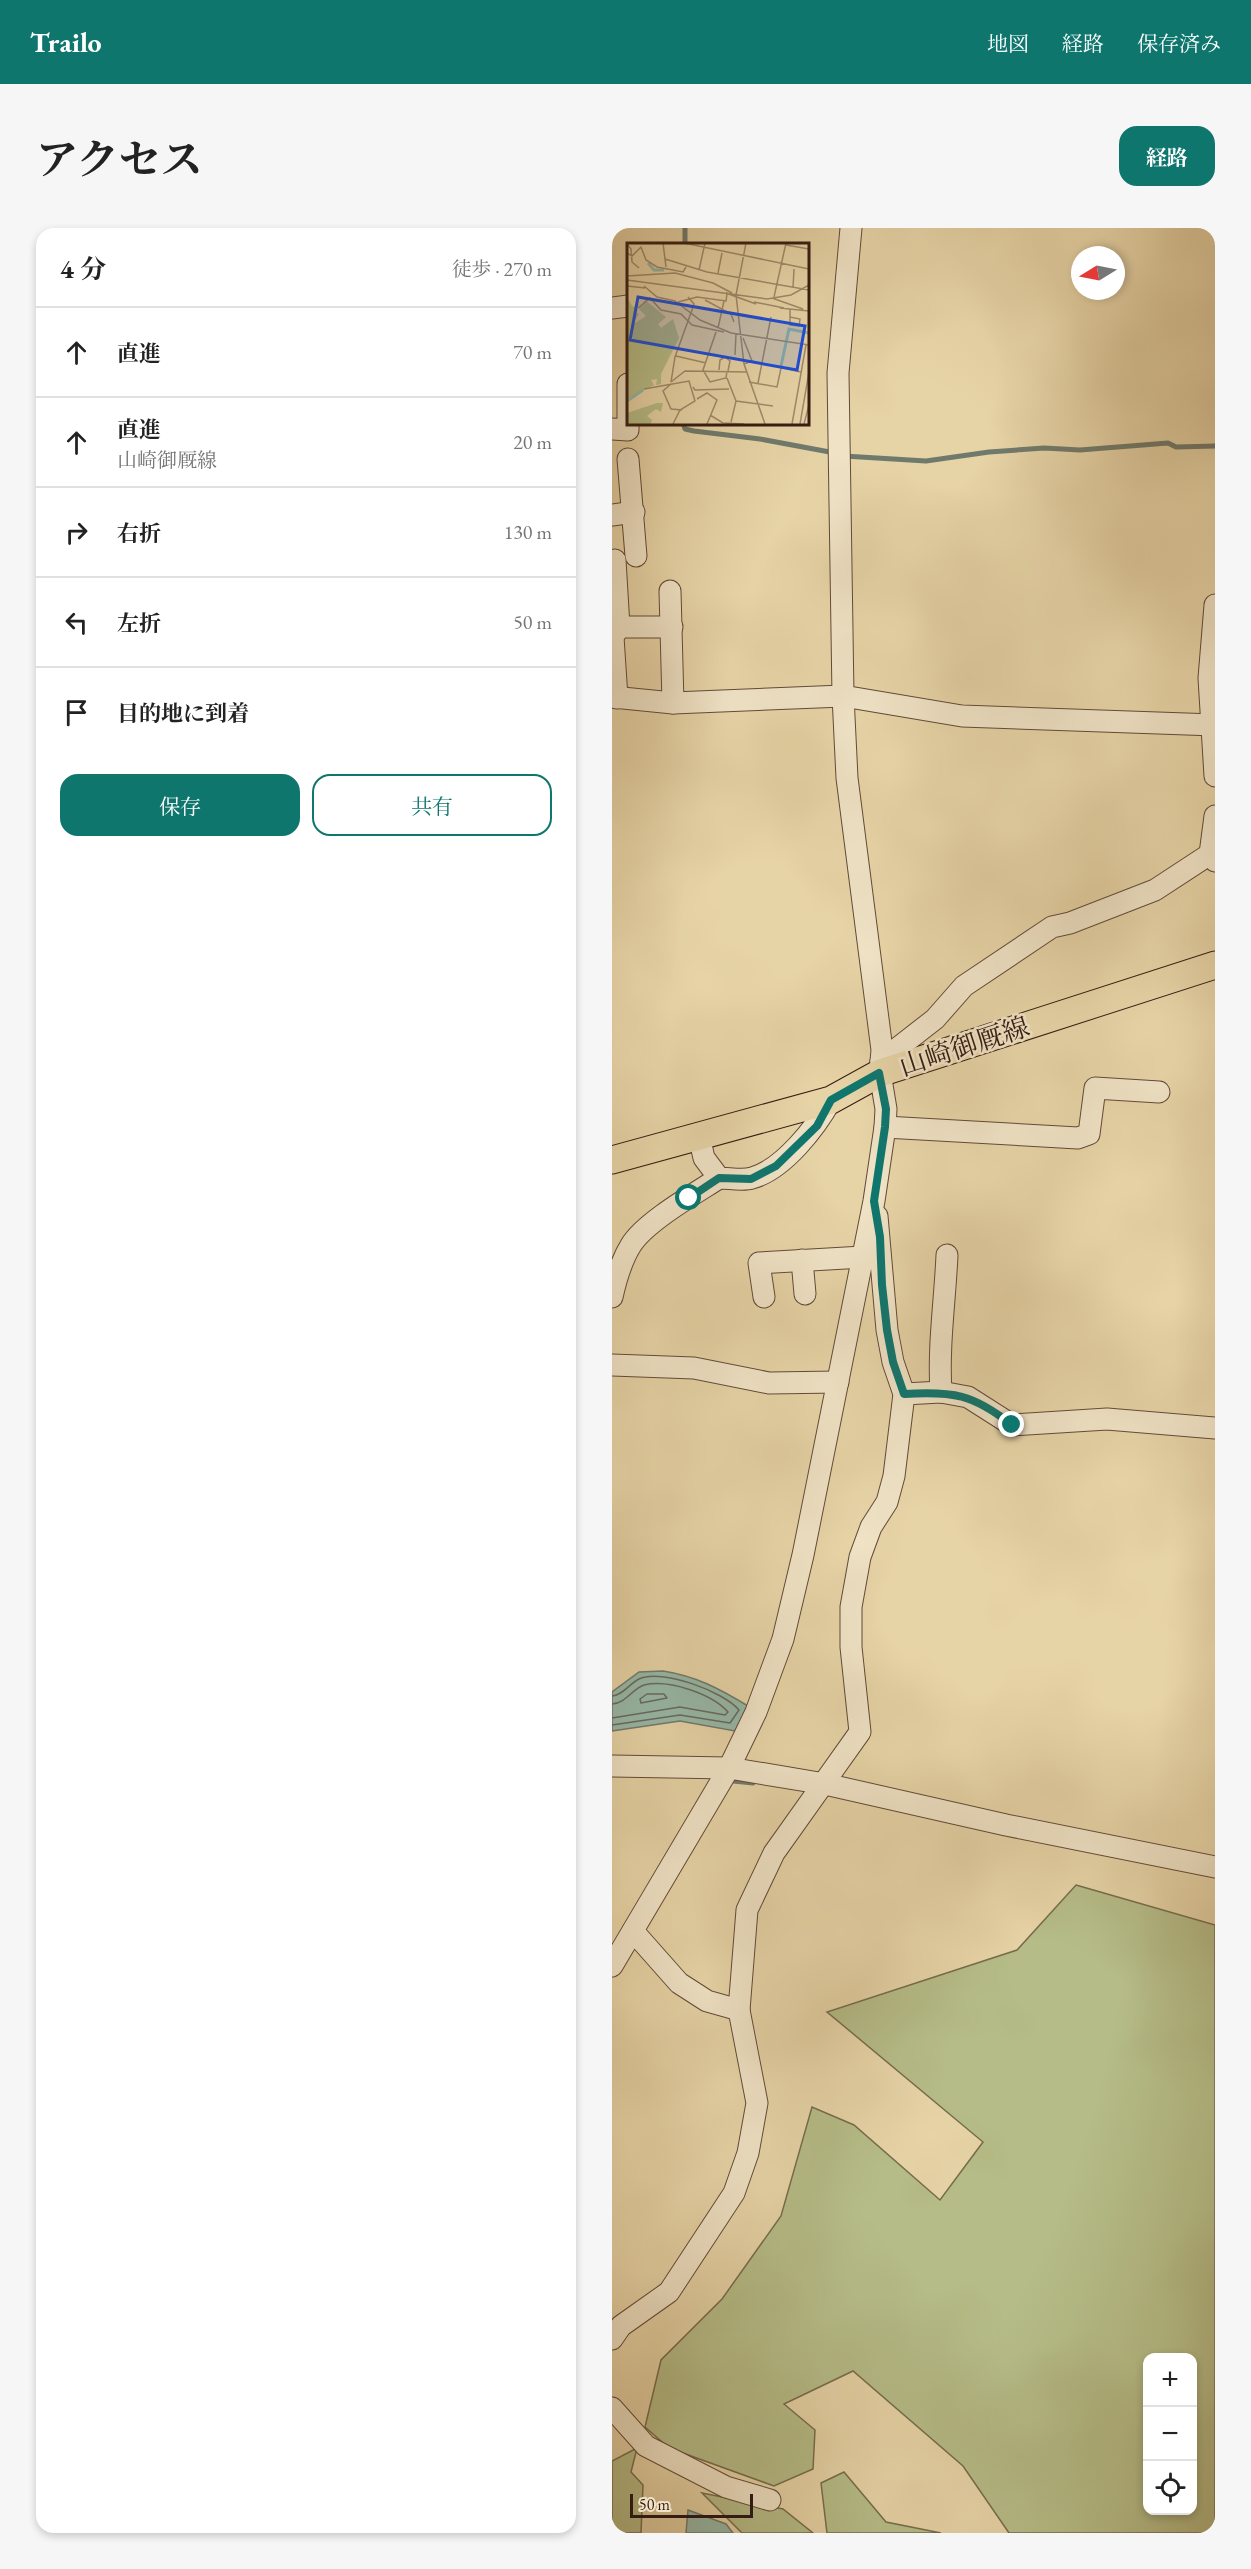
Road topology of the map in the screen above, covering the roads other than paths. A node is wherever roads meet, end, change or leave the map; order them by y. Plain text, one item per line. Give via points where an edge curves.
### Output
1 (851, 228) edge
2 (627, 306) edge
3 (612, 308) edge
4 (628, 424) edge
5 (612, 429) edge
6 (628, 459) dead end
7 (634, 512) junction
8 (612, 515) edge
9 (636, 556) dead end
10 (615, 560) dead end
11 (670, 591) dead end
12 (1215, 605) edge
13 (619, 627) junction
14 (672, 627) junction
15 (843, 696) junction
16 (615, 697) edge
17 (673, 703) junction
18 (1212, 725) edge
19 (1215, 776) edge
20 (1215, 816) edge
21 (1213, 858) edge
22 (1215, 965) edge
23 (880, 1067) junction
24 (1159, 1092) dead end
25 (831, 1100) junction
26 (885, 1127) junction
27 (699, 1136) junction
28 (612, 1160) edge
29 (719, 1178) junction
30 (874, 1201) junction
31 (947, 1255) dead end
32 (863, 1257) junction
33 (802, 1260) junction
34 (805, 1294) dead end
35 (612, 1297) edge
36 (764, 1297) dead end
37 (612, 1365) edge
38 (838, 1382) junction
39 (941, 1392) junction
40 (904, 1394) junction
41 (1215, 1428) edge
42 (612, 1766) edge
43 (729, 1768) junction
44 (825, 1784) junction
45 (1215, 1867) edge
46 (633, 1931) junction
47 (612, 1966) edge
48 (739, 2010) junction
49 (615, 2328) edge
50 (612, 2408) edge
51 (770, 2500) dead end

1 - 15 street via 840,333
2 - 3 street
4 - 5 street via 628,430
6 - 7 street
7 - 8 street
7 - 9 street
10 - 13 street
11 - 14 street
12 - 18 street via 1209,678
13 - 14 street
13 - 16 street via 613,637
14 - 17 street
15 - 17 street
15 - 18 street via 962,716
15 - 23 street via 847,778 878,1006
16 - 17 street
18 - 19 street
20 - 21 street
21 - 23 street via 1155,890 1052,927 964,986 935,1019
22 - 23 main road, 山崎御厩線
23 - 25 main road, 山崎御厩線
23 - 26 street
24 - 26 street via 1095,1088 1089,1134 1078,1138
25 - 27 main road, 山崎御厩線
25 - 29 street via 817,1126 776,1166 751,1179
26 - 30 street
27 - 28 main road, 山崎御厩線
27 - 29 street via 704,1158
29 - 35 street via 648,1227 632,1243 618,1270
30 - 32 street
30 - 40 street via 887,1330
31 - 39 street via 938,1351
32 - 33 street
32 - 38 street
33 - 34 street
33 - 36 street via 759,1263
37 - 38 street via 694,1368 769,1383
38 - 43 street via 783,1639 756,1712
39 - 40 street
39 - 41 street via 968,1397 1012,1425 1107,1419
40 - 44 street via 887,1502 871,1527 860,1557 850,1607 860,1732
42 - 43 street
43 - 44 street
43 - 46 street
44 - 45 street
44 - 48 street via 774,1853 747,1910
46 - 47 street
46 - 48 street via 679,1983 707,2001
48 - 49 street via 757,2103 748,2153 734,2193 669,2292
50 - 51 street via 646,2446 726,2487

